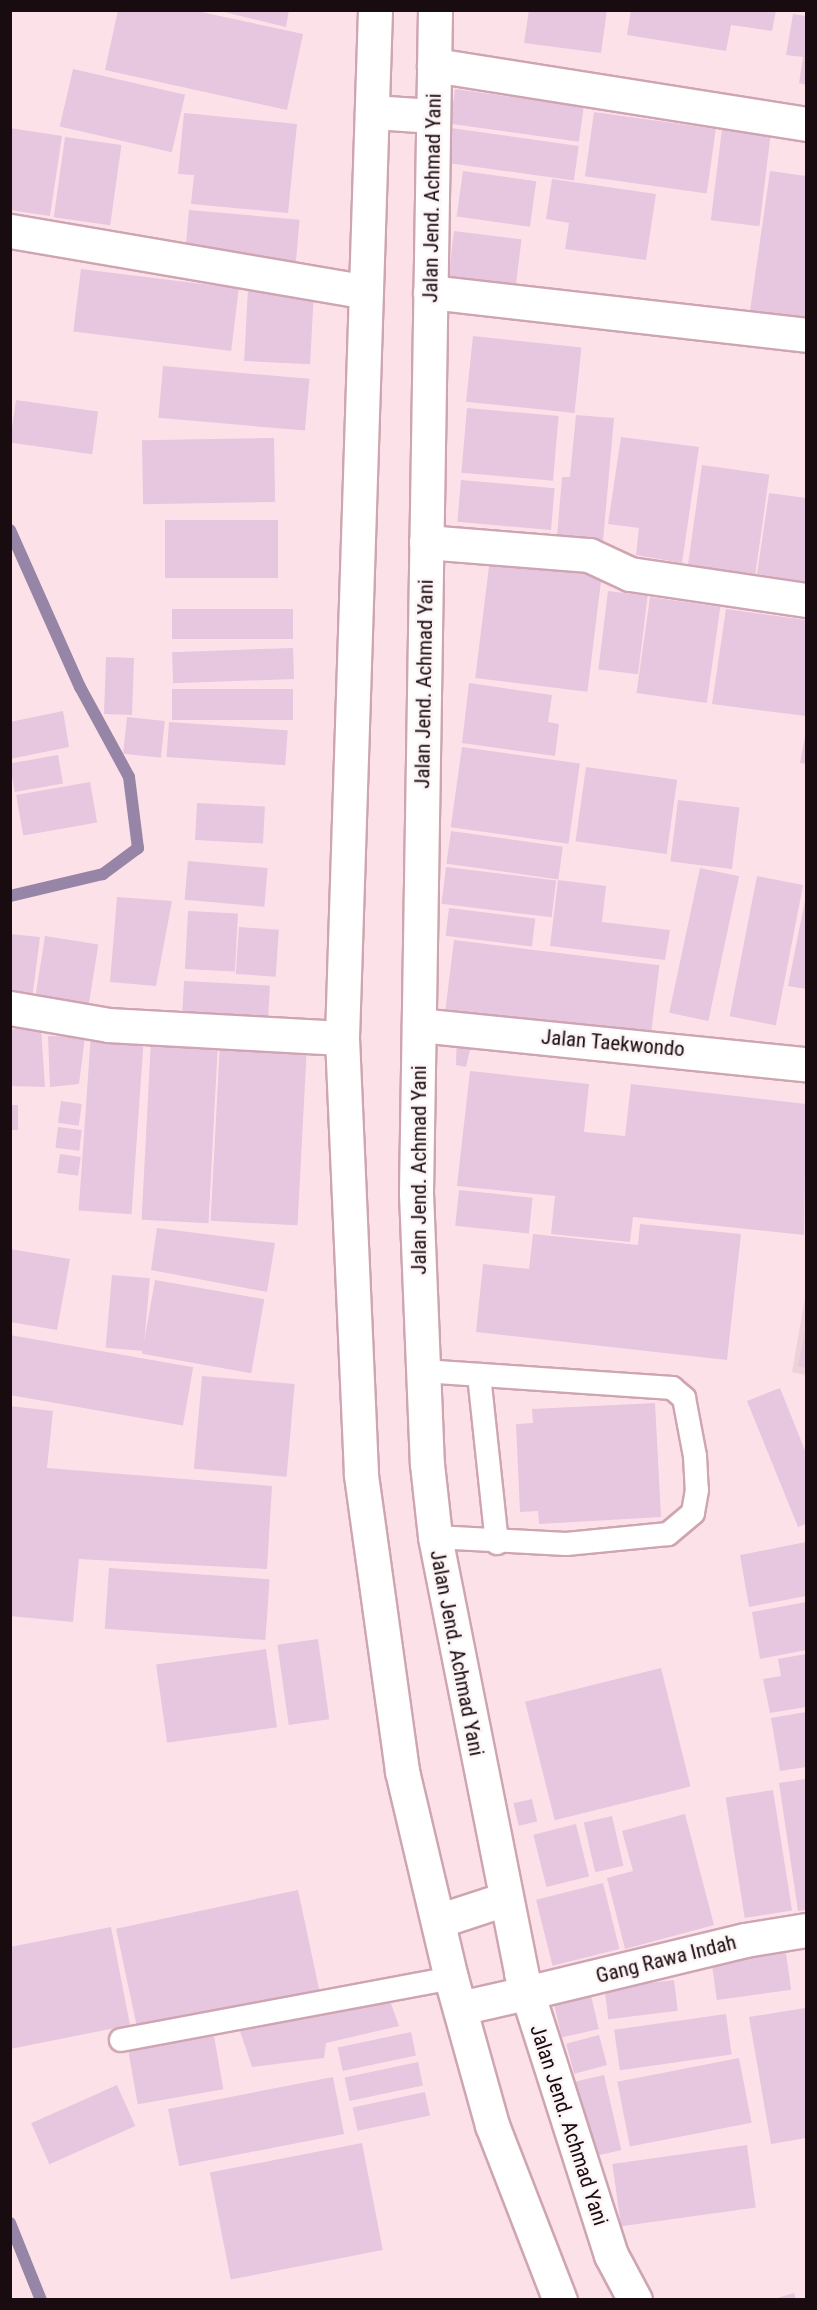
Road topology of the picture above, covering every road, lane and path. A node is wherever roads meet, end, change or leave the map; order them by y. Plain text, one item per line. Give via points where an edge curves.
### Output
1 (375, 10) edge
2 (435, 10) edge
3 (434, 65) junction
4 (372, 112) junction
5 (432, 116) junction
6 (807, 124) edge
7 (10, 231) edge
8 (366, 292) junction
9 (430, 292) junction
10 (807, 335) edge
11 (426, 542) junction
12 (807, 600) edge
13 (10, 1008) edge
14 (419, 1025) junction
15 (342, 1038) junction
16 (807, 1064) edge
17 (423, 1371) junction
18 (478, 1375) junction
19 (435, 1537) junction
20 (497, 1543) junction
21 (505, 1899) junction
22 (438, 1921) junction
23 (807, 1930) edge
24 (455, 1993) junction
25 (526, 1993) junction
26 (122, 2040) dead end
27 (560, 2300) edge
28 (635, 2300) edge

1 - 4 street
2 - 3 street, Jalan Jend. Achmad Yani
3 - 5 street, Jalan Jend. Achmad Yani
3 - 6 street
4 - 5 street
4 - 8 street
5 - 9 street, Jalan Jend. Achmad Yani
7 - 8 street
8 - 15 street
9 - 10 street
9 - 11 street, Jalan Jend. Achmad Yani
11 - 12 street via 589,555 630,574
11 - 14 street, Jalan Jend. Achmad Yani
13 - 15 street via 108,1025
14 - 16 street, Jalan Taekwondo
14 - 17 street, Jalan Jend. Achmad Yani via 416,1193
15 - 22 street via 362,1475 402,1771
17 - 18 lane
17 - 19 street, Jalan Jend. Achmad Yani
18 - 20 lane
18 - 20 lane via 672,1388 684,1398 695,1456 697,1490 693,1513 668,1534 566,1544
19 - 20 lane
19 - 21 street, Jalan Jend. Achmad Yani
21 - 22 street
21 - 25 street, Jalan Jend. Achmad Yani
22 - 24 street
23 - 25 street, Gang Rawa Indah via 744,1940
24 - 25 street, Gang Rawa Indah
24 - 26 lane
24 - 27 street via 492,2125
25 - 28 street, Jalan Jend. Achmad Yani via 611,2255

